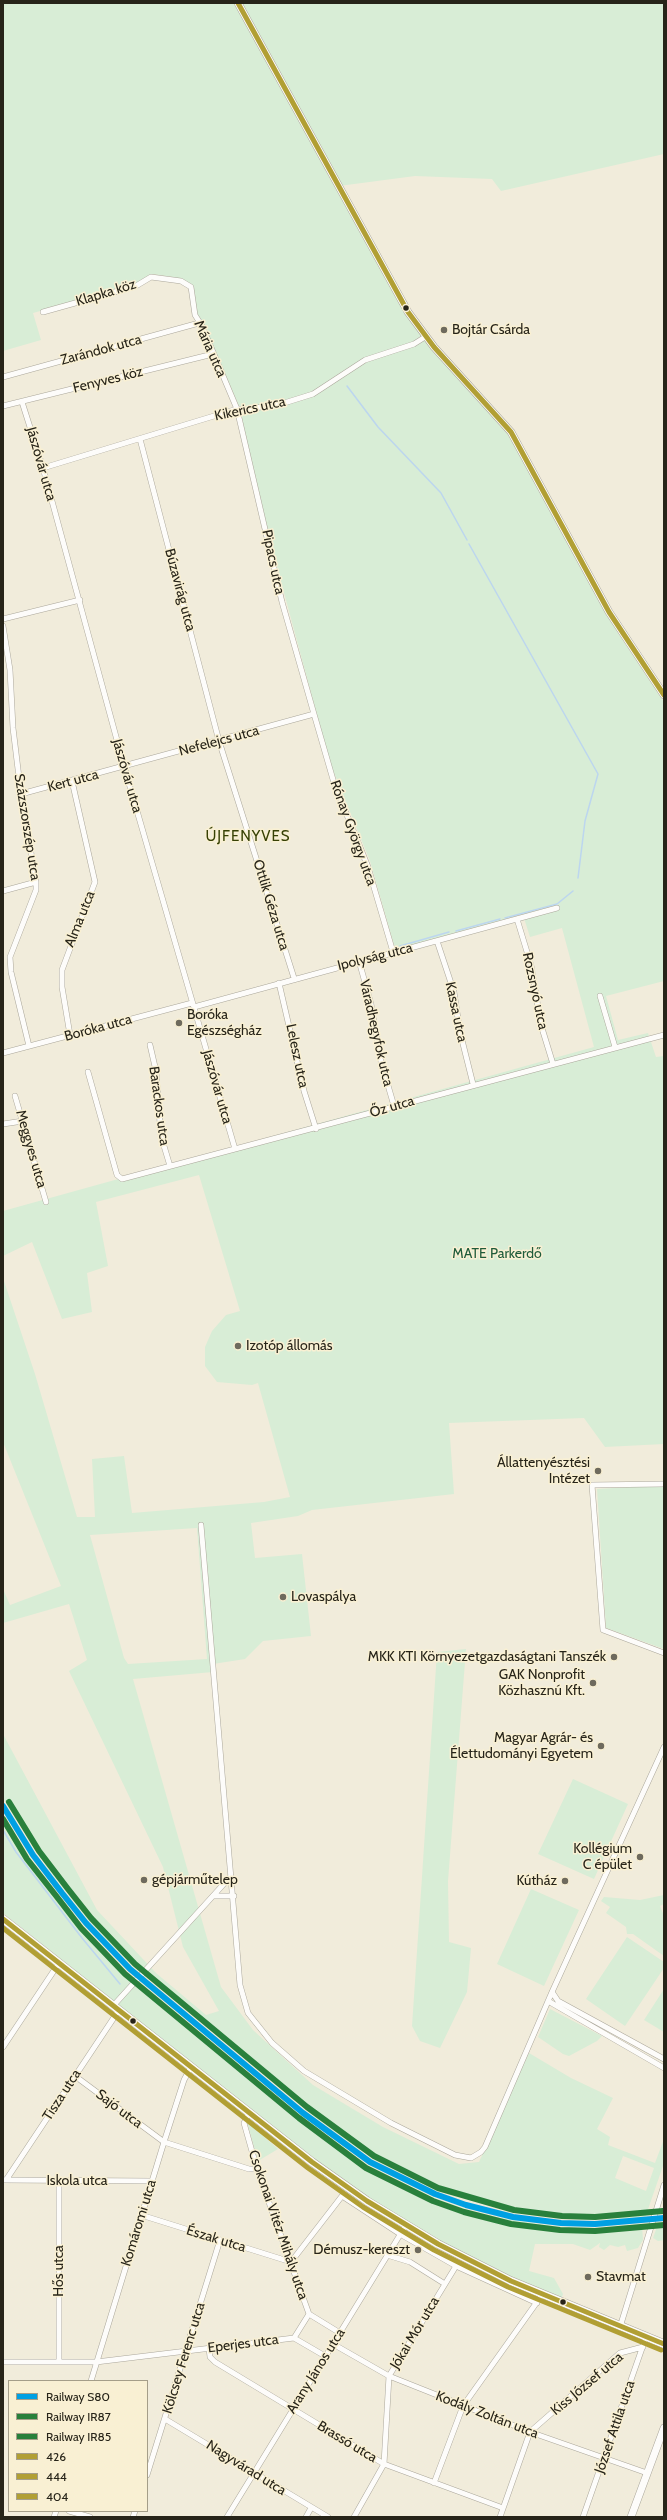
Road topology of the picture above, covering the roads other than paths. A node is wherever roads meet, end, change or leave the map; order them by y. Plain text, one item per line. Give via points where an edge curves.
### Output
1 (238, 3) edge
2 (191, 287) joint
3 (43, 312) dead end
4 (199, 323) junction
5 (425, 337) junction
6 (213, 354) junction
7 (3, 377) edge
8 (22, 402) junction
9 (3, 406) edge
10 (237, 409) junction
11 (140, 439) junction
12 (43, 468) junction
13 (80, 600) junction
14 (3, 619) edge
15 (3, 626) edge
16 (664, 695) edge
17 (314, 714) junction
18 (219, 741) junction
19 (124, 766) junction
20 (72, 781) junction
21 (21, 794) junction
22 (36, 882) junction
23 (3, 891) edge
24 (557, 908) dead end
25 (517, 919) junction
26 (437, 941) junction
27 (393, 952) junction
28 (359, 961) junction
29 (294, 978) junction
30 (279, 983) junction
31 (600, 996) dead end
32 (193, 1005) junction
33 (70, 1035) junction
34 (664, 1035) edge
35 (150, 1045) dead end
36 (29, 1046) junction
37 (615, 1048) junction
38 (3, 1053) edge
39 (553, 1064) junction
40 (88, 1072) dead end
41 (473, 1084) junction
42 (16, 1096) dead end
43 (394, 1106) junction
44 (23, 1121) junction
45 (3, 1124) edge
46 (316, 1129) junction
47 (235, 1150) junction
48 (170, 1166) junction
49 (46, 1202) dead end
50 (664, 1484) edge
51 (201, 1525) dead end
52 (664, 1653) edge
53 (664, 1747) edge
54 (231, 1876) junction
55 (214, 1896) junction
56 (234, 1896) junction
57 (3, 1919) edge
58 (59, 1963) junction
59 (552, 1992) junction
60 (548, 2001) junction
61 (116, 2008) junction
62 (610, 2034) junction
63 (3, 2047) edge
64 (664, 2060) edge
65 (191, 2067) junction
66 (664, 2068) edge
67 (75, 2076) junction
68 (249, 2113) junction
69 (164, 2142) junction
70 (257, 2169) junction
71 (5, 2180) edge
72 (59, 2180) junction
73 (151, 2181) junction
74 (664, 2186) edge
75 (141, 2215) junction
76 (406, 2225) junction
77 (400, 2234) junction
78 (220, 2240) junction
79 (387, 2255) junction
80 (291, 2262) junction
81 (456, 2266) junction
82 (445, 2284) junction
83 (542, 2295) junction
84 (537, 2304) junction
85 (309, 2314) junction
86 (620, 2327) junction
87 (340, 2333) junction
88 (646, 2337) junction
89 (294, 2338) junction
90 (333, 2344) junction
91 (664, 2344) edge
92 (643, 2347) junction
93 (209, 2348) junction
94 (186, 2350) junction
95 (325, 2356) junction
96 (3, 2362) edge
97 (59, 2362) junction
98 (96, 2362) junction
99 (389, 2376) junction
100 (91, 2380) edge
101 (463, 2406) junction
102 (292, 2410) junction
103 (165, 2418) junction
104 (664, 2428) edge
105 (530, 2432) junction
106 (604, 2458) junction
107 (384, 2464) junction
108 (148, 2472) edge
109 (647, 2473) junction
110 (254, 2474) junction
111 (434, 2483) junction
112 (311, 2508) junction
113 (503, 2508) junction
114 (72, 2512) edge
115 (90, 2517) edge
116 (227, 2517) edge
117 (306, 2517) edge
118 (328, 2517) edge
119 (354, 2517) edge
120 (500, 2517) edge
121 (583, 2517) edge
122 (630, 2517) edge

1 - 5 main road via 399,296
2 - 3 street, Klapka köz via 181,281 151,277 136,286
2 - 4 street, Mária utca via 193,307
4 - 6 street, Mária utca
4 - 7 street, Zarándok utca
5 - 10 street, Kikerics utca via 414,344 365,360 313,394 281,404
5 - 16 main road via 511,432 609,612
6 - 8 street, Fenyves köz
6 - 10 street, Mária utca
8 - 9 street, Fenyves köz
8 - 12 street, Jászóvár utca
10 - 11 street, Kikerics utca
10 - 17 street, Pipacs utca via 282,602
11 - 12 street, Kikerics utca
11 - 18 street, Búzavirág utca
12 - 13 street, Jászóvár utca
13 - 14 street
13 - 19 street, Jászóvár utca
15 - 21 street, Százszorszép utca via 10,670 13,728
17 - 18 street, Nefelejcs utca
17 - 27 street, Rónay György utca via 334,783 368,867
18 - 19 street, Nefelejcs utca
18 - 29 street, Ottlik Géza utca
19 - 20 street, Kert utca
19 - 32 street, Jászóvár utca
20 - 21 street, Kert utca
20 - 33 street, Alma utca via 95,882 62,970 62,987
21 - 22 street, Százszorszép utca
22 - 23 street
22 - 36 street, Százszorszép utca via 36,890 10,957 11,972
24 - 25 street, Ipolyság utca
25 - 26 street, Ipolyság utca
25 - 39 street, Rozsnyó utca via 531,964 541,1025
26 - 27 street, Ipolyság utca
26 - 41 street, Kassa utca via 454,992 460,1032
27 - 28 street, Ipolyság utca
28 - 29 street, Ipolyság utca
28 - 43 street, Váradhegyfok utca via 371,1004 380,1058
29 - 30 street, Ipolyság utca
30 - 32 street, Ipolyság utca
30 - 46 street, Lelesz utca via 304,1091
31 - 37 street
32 - 33 street, Boróka utca
32 - 47 street, Jászóvár utca
33 - 36 street, Boróka utca
34 - 37 street, Őz utca
35 - 48 street, Barackos utca via 156,1071 161,1136
36 - 38 street, Boróka utca
37 - 39 street, Őz utca
39 - 41 street, Őz utca
40 - 48 street, Őz utca via 120,1179
41 - 43 street, Őz utca
42 - 44 street, Meggyes utca
43 - 46 street, Őz utca
44 - 45 street
44 - 49 street, Meggyes utca
46 - 47 street, Őz utca
47 - 48 street, Őz utca
50 - 52 street via 592,1484 603,1630
51 - 54 street
53 - 59 street
54 - 55 street, Tisza utca
54 - 56 street
55 - 56 street
55 - 61 street, Tisza utca via 129,1989
56 - 60 street via 241,1994 248,2013 261,2031 286,2057 322,2083 390,2123 455,2155 471,2158 485,2146
57 - 58 main road
58 - 61 main road
58 - 63 street
59 - 60 street
59 - 62 street via 558,2001
60 - 62 street
61 - 65 main road
61 - 67 street, Tisza utca
62 - 64 street
62 - 66 street
65 - 68 main road
65 - 69 street, Komáromi utca via 184,2080
67 - 69 street, Sajó utca
67 - 71 street, Tisza utca
68 - 70 street, Csokonai Vitéz Mihály utca via 244,2123
68 - 76 main road via 330,2175
69 - 70 street, Sajó utca via 249,2169
69 - 73 street, Komáromi utca
70 - 80 street, Csokonai Vitéz Mihály utca
71 - 72 street, Iskola utca
72 - 73 street, Iskola utca
72 - 97 street, Hős utca
73 - 75 street, Komáromi utca
74 - 86 street
75 - 78 street, Észak utca
75 - 98 street, Komáromi utca
76 - 77 street, Arany János utca
76 - 83 main road via 477,2264
77 - 79 street, Arany János utca
77 - 80 street via 342,2196
77 - 81 street
78 - 80 street, Észak utca
78 - 94 street, Kölcsey Ferenc utca
79 - 82 street via 410,2262
79 - 87 street, Arany János utca
80 - 85 street, Csokonai Vitéz Mihály utca
81 - 82 street, Jókai Mór utca
81 - 84 street
82 - 99 street, Jókai Mór utca
83 - 84 street
83 - 86 main road
84 - 101 street
85 - 87 street, Csokonai Vitéz Mihály utca
85 - 89 street, Csokonai Vitéz Mihály utca
86 - 88 main road
87 - 90 street, Arany János utca
88 - 91 main road
88 - 92 street, József Attila utca
89 - 93 street, Eperjes utca
89 - 95 street
90 - 95 street, Arany János utca
90 - 99 street, Kodály Zoltán utca
92 - 105 street, Kiss József utca via 620,2353
92 - 106 street, József Attila utca
93 - 94 street, Eperjes utca
93 - 102 street, Brassó utca via 210,2357 214,2362
94 - 98 street, Eperjes utca
94 - 103 street, Kölcsey Ferenc utca
95 - 102 street, Arany János utca
96 - 97 street, Eperjes utca
97 - 98 street, Eperjes utca
98 - 100 street, Komáromi utca
99 - 101 street, Kodály Zoltán utca
99 - 107 street, Jókai Mór utca
101 - 105 street, Kodály Zoltán utca
101 - 111 street
102 - 107 street, Brassó utca
102 - 110 street, Arany János utca
103 - 108 street, Kölcsey Ferenc utca
103 - 110 street, Nagyvárad utca
104 - 109 main road
105 - 106 street, Kodály Zoltán utca
105 - 113 street, Kiss József utca
106 - 109 street, Kodály Zoltán utca
106 - 121 street, József Attila utca
107 - 111 street, Brassó utca
107 - 119 street, Jókai Mór utca
109 - 122 main road
110 - 112 street, Nagyvárad utca
110 - 116 street, Arany János utca
111 - 113 street, Brassó utca
112 - 117 street
112 - 118 street, Nagyvárad utca
113 - 120 street, Kiss József utca
114 - 115 street

